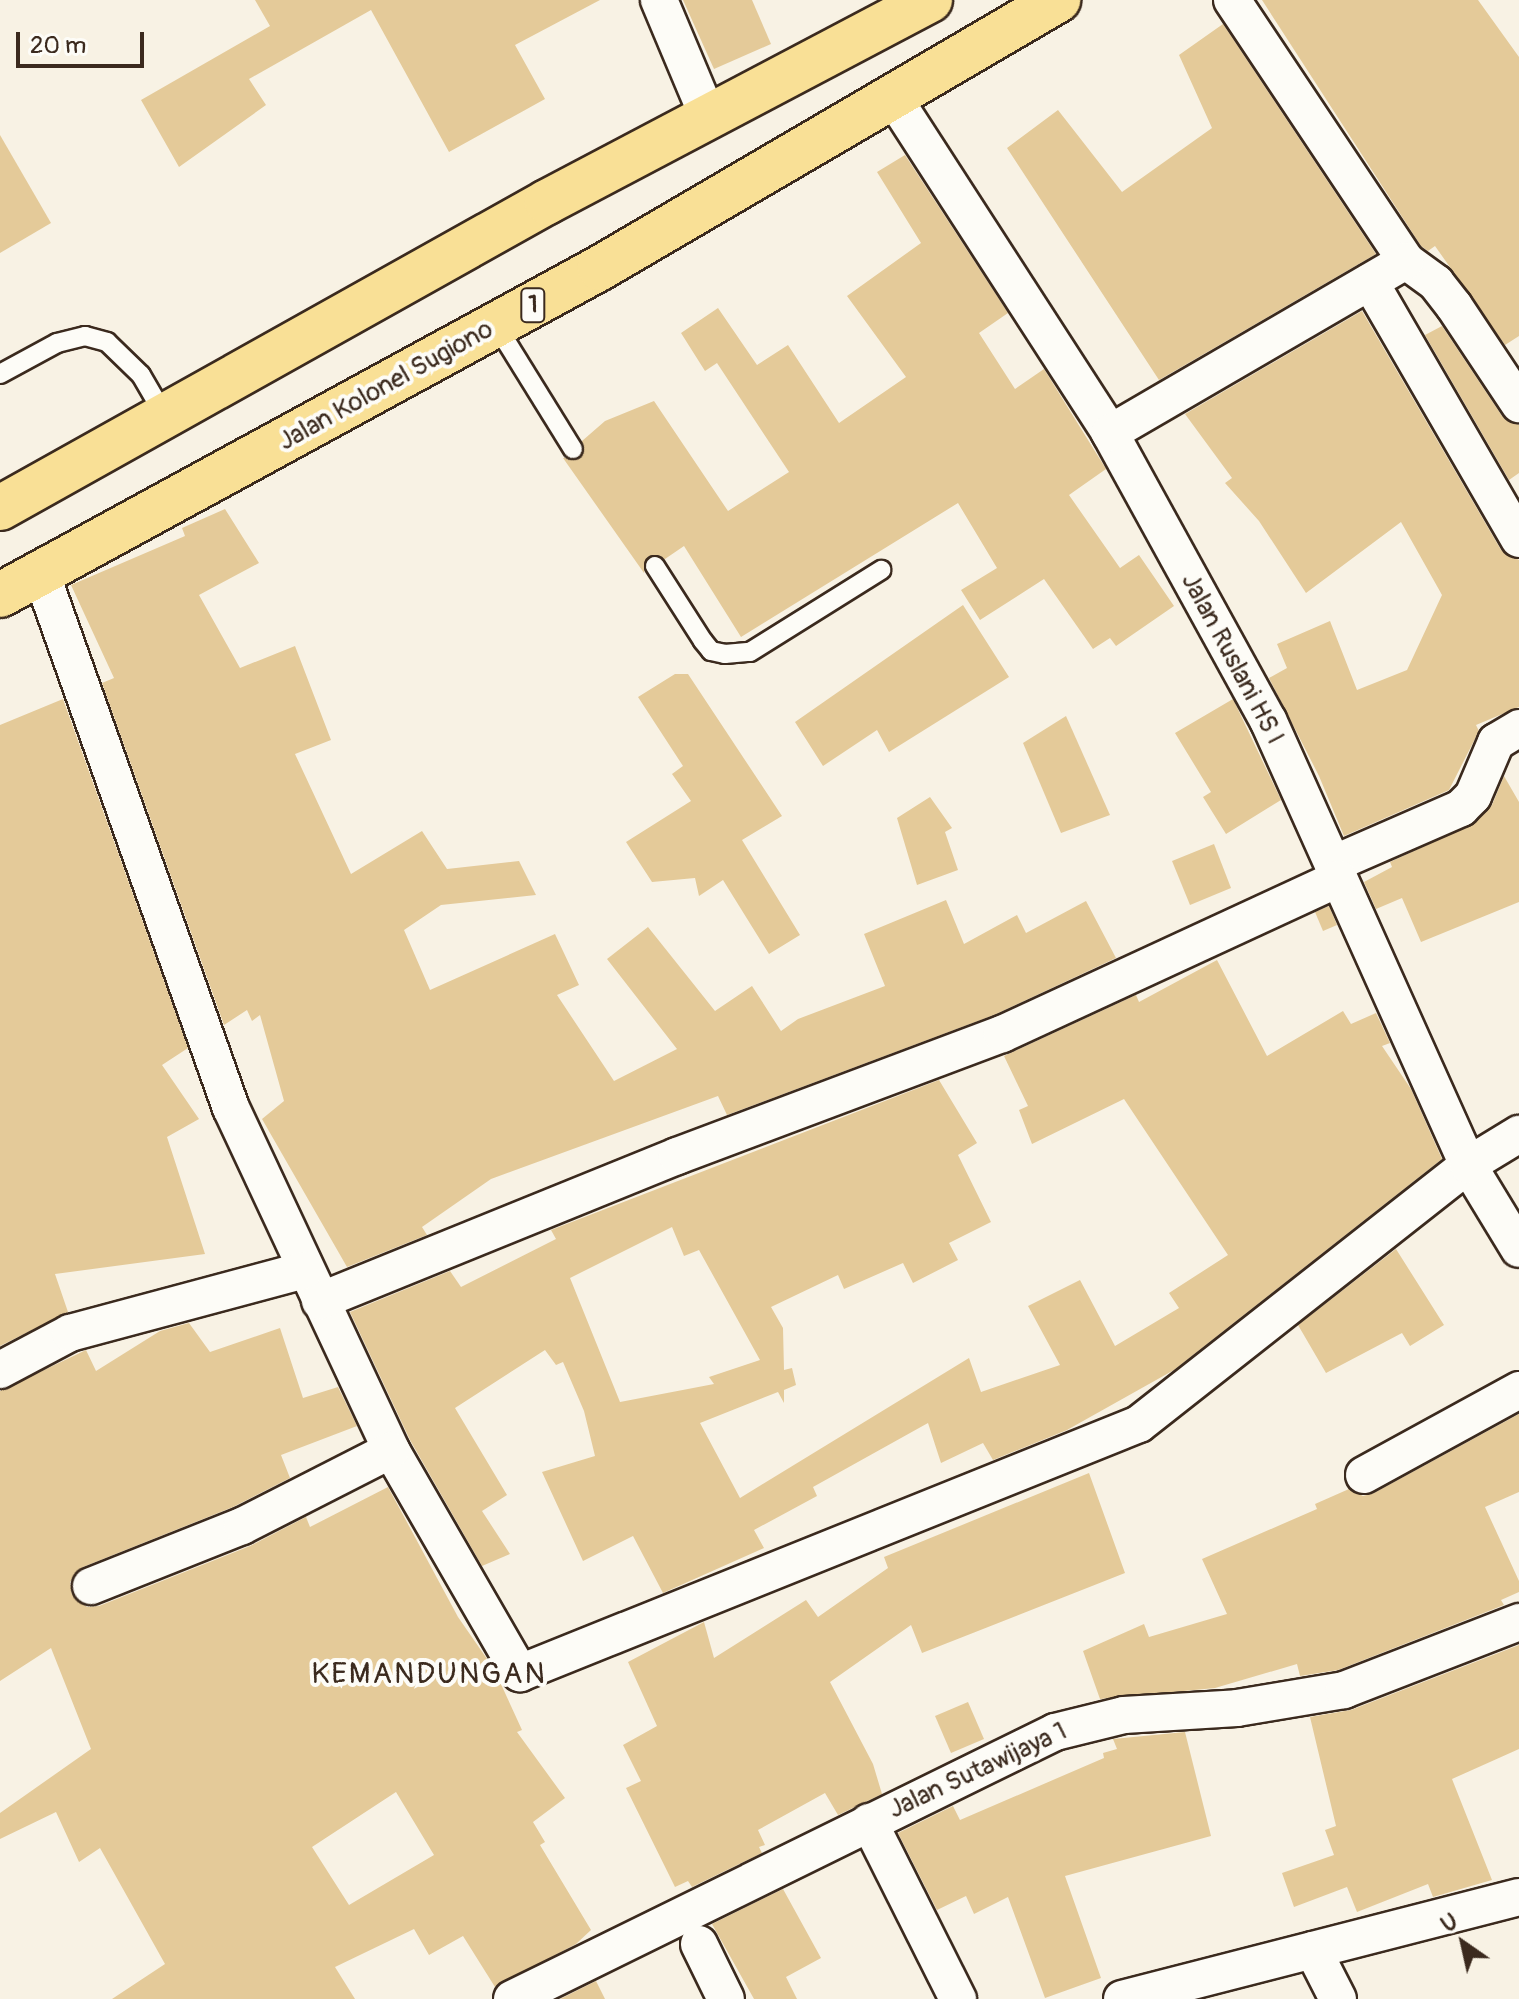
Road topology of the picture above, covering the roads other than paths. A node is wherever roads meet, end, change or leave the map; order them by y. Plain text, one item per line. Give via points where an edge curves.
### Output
1 (659, 0) edge
2 (930, 0) edge
3 (1058, 0) edge
4 (1232, 0) edge
5 (893, 97) junction
6 (707, 114) junction
7 (1406, 261) junction
8 (1370, 282) junction
9 (496, 325) junction
10 (1506, 355) edge
11 (0, 374) edge
12 (1519, 404) edge
13 (166, 419) junction
14 (1110, 433) junction
15 (573, 449) dead end
16 (0, 508) edge
17 (1519, 539) edge
18 (655, 566) dead end
19 (881, 570) dead end
20 (41, 573) junction
21 (0, 595) edge
22 (1519, 728) edge
23 (1336, 871) junction
24 (1519, 1134) edge
25 (1468, 1165) junction
26 (1519, 1249) edge
27 (312, 1286) junction
28 (0, 1370) edge
29 (1519, 1390) edge
30 (391, 1450) junction
31 (1364, 1475) dead end
32 (91, 1586) dead end
33 (1519, 1622) edge
34 (869, 1822) junction
35 (1519, 1897) edge
36 (699, 1944) dead end
37 (1313, 1950) junction
38 (512, 1999) edge
39 (726, 1999) edge
40 (958, 1999) edge
41 (1122, 1999) edge
42 (1338, 1999) edge

1 - 6 street
2 - 6 highway
3 - 5 highway, Jalan Kolonel Sugiono / 1
4 - 7 street
5 - 9 highway, Jalan Kolonel Sugiono / 1
5 - 14 street, Jalan Ruslani HS I
6 - 13 highway
7 - 8 street
7 - 10 street via 1436,283
8 - 14 street
8 - 17 street
9 - 15 lane
9 - 20 highway, Jalan Kolonel Sugiono / 1
10 - 12 street
11 - 13 lane via 57,343 85,336 107,342 141,375
13 - 16 highway
14 - 23 street, Jalan Ruslani HS I via 1268,720
18 - 19 lane via 703,641 711,651 725,654 750,652
20 - 21 highway, Jalan Kolonel Sugiono / 1
20 - 27 street via 231,1108
22 - 23 street via 1496,742 1473,796 1461,808
23 - 25 street, Jalan Ruslani HS I
23 - 27 street via 989,1040
24 - 25 street
25 - 26 street, Jalan Ruslani HS I
25 - 30 street via 1139,1424 520,1673
27 - 28 street via 61,1336
27 - 30 street
29 - 31 street
30 - 32 street via 242,1526
33 - 34 street, Jalan Sutawijaya 1 via 1344,1690 1237,1708 1124,1715 1055,1732
34 - 38 street, Jalan Sutawijaya 1
34 - 40 street
35 - 37 street
36 - 39 street
37 - 41 street
37 - 42 street

